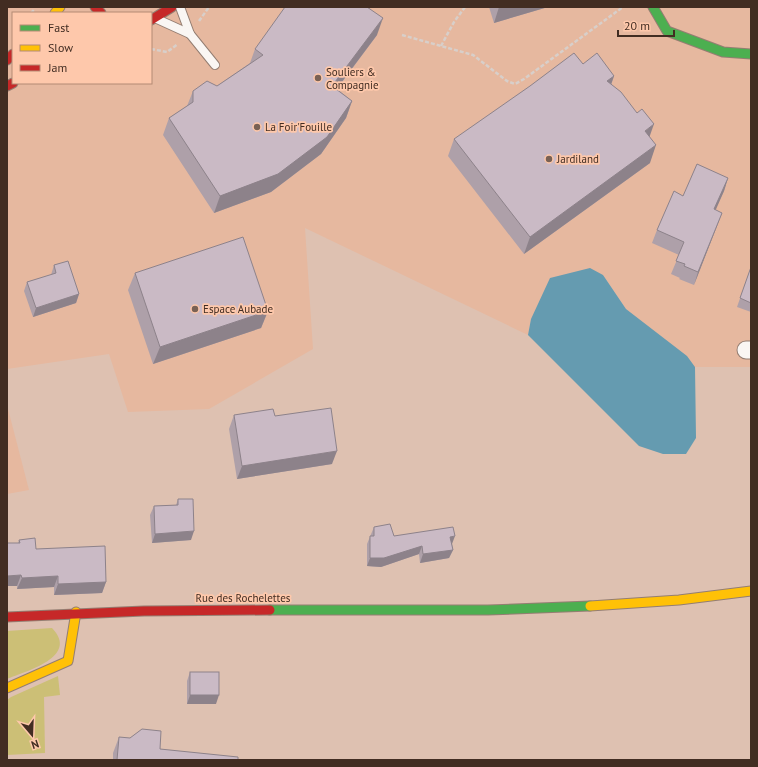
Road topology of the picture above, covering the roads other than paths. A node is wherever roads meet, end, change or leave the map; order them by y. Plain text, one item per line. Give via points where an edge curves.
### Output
1 (172, 7) edge
2 (180, 7) edge
3 (653, 7) edge
4 (153, 19) edge
5 (190, 34) junction
6 (751, 54) edge
7 (215, 65) dead end
8 (751, 591) edge
9 (76, 612) junction
10 (7, 617) edge
11 (7, 688) edge

1 - 4 street
2 - 5 lane
3 - 6 street via 667,31 723,52
4 - 5 lane
5 - 7 lane
8 - 9 street, Rue des Rochelettes via 704,598 605,606 480,611
9 - 10 street, Rue des Rochelettes
9 - 11 street via 68,661

